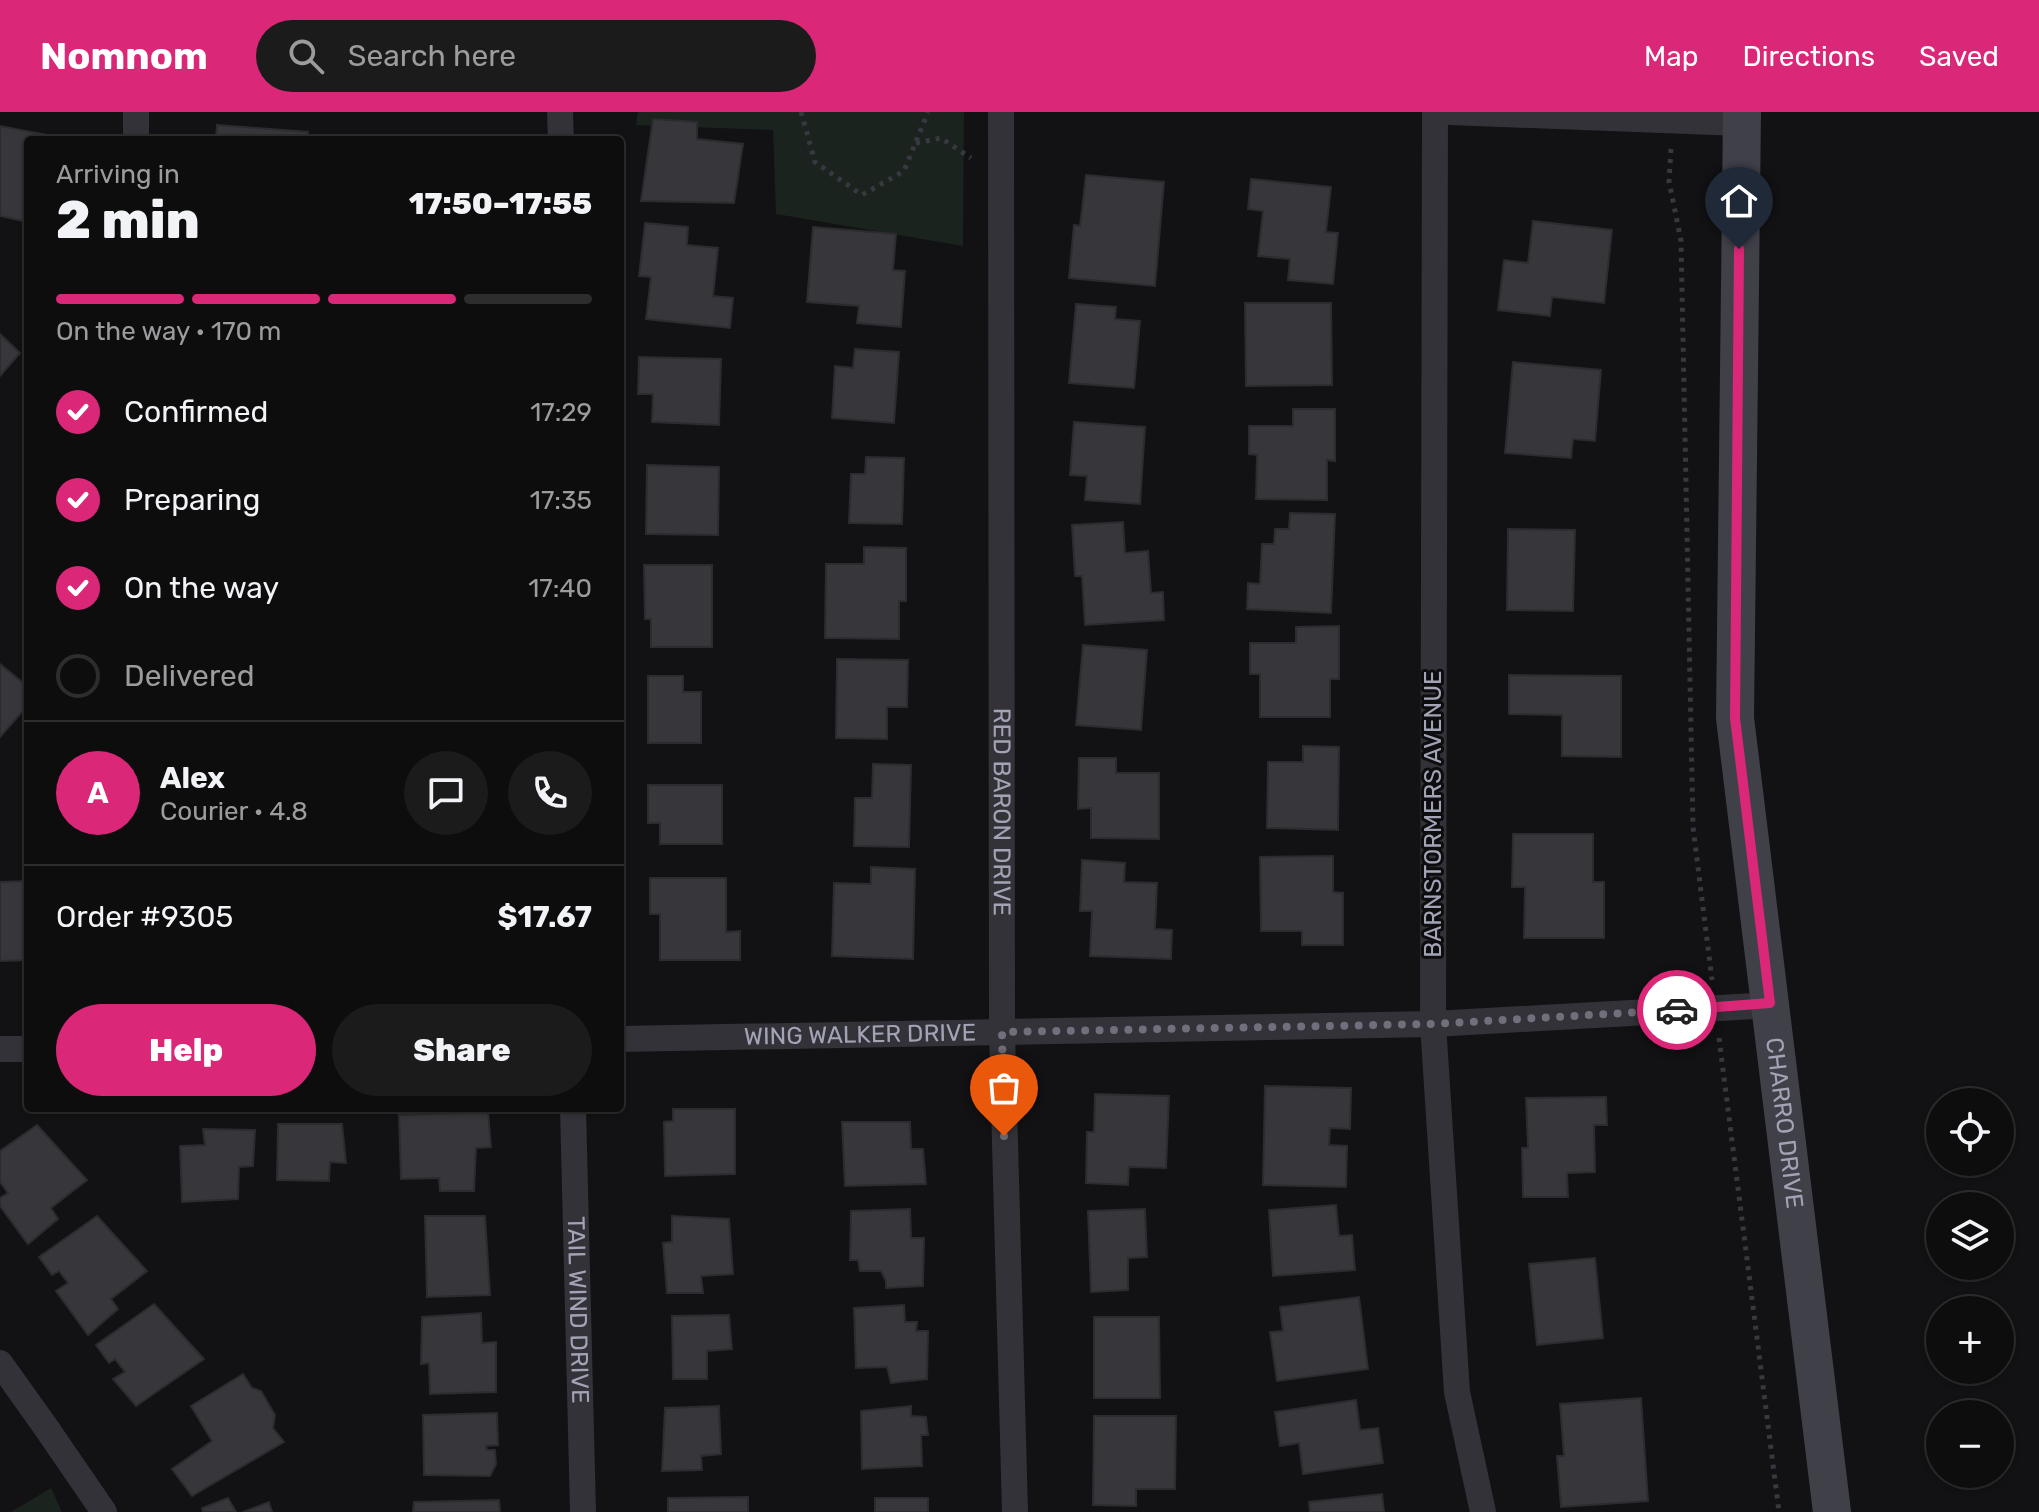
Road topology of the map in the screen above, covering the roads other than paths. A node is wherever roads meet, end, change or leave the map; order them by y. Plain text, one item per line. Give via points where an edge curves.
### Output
1 (136, 112) edge
2 (560, 112) edge
3 (1001, 112) edge
4 (1435, 112) edge
5 (1450, 112) edge
6 (1741, 118) edge
7 (136, 136) edge
8 (561, 136) edge
9 (1770, 1003) junction
10 (1433, 1024) junction
11 (1002, 1032) junction
12 (624, 1039) edge
13 (0, 1049) edge
14 (24, 1049) edge
15 (573, 1112) edge
16 (0, 1363) edge
17 (104, 1512) edge
18 (583, 1512) edge
19 (1015, 1512) edge
20 (1483, 1512) edge
21 (1832, 1512) edge

1 - 7 street
2 - 8 street
3 - 11 street, RED BARON DRIVE
4 - 10 street, BARNSTORMERS AVENUE
5 - 6 street
6 - 9 street, CHARRO DRIVE via 1735,718
9 - 10 street, WING WALKER DRIVE
9 - 21 street, CHARRO DRIVE
10 - 11 street, WING WALKER DRIVE
10 - 20 street, BARNSTORMERS AVENUE via 1457,1392
11 - 12 street, WING WALKER DRIVE
11 - 19 street, RED BARON DRIVE
13 - 14 street
15 - 18 street, TAIL WIND DRIVE
16 - 17 street

